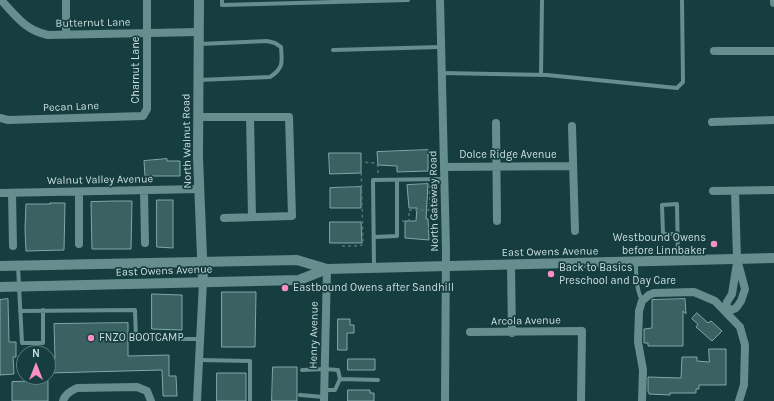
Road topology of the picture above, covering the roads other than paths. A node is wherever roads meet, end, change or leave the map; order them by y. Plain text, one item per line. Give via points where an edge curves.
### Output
1 (1, 0) edge
2 (66, 0) edge
3 (147, 0) edge
4 (198, 0) edge
5 (222, 0) edge
6 (408, 0) edge
7 (440, 0) edge
8 (542, 0) edge
9 (682, 0) edge
10 (774, 0) edge
11 (359, 1) edge
12 (294, 2) edge
13 (774, 3) edge
14 (198, 32) junction
15 (147, 33) junction
16 (66, 35) junction
17 (198, 44) junction
18 (440, 47) junction
19 (333, 50) dead end
20 (714, 51) dead end
21 (774, 51) edge
22 (441, 73) junction
23 (541, 75) junction
24 (198, 80) junction
25 (143, 116) joint
26 (198, 117) junction
27 (250, 117) junction
28 (0, 118) edge
29 (774, 120) edge
30 (712, 122) dead end
31 (496, 123) dead end
32 (572, 126) dead end
33 (496, 166) junction
34 (573, 166) junction
35 (444, 167) junction
36 (445, 179) junction
37 (397, 180) junction
38 (200, 189) junction
39 (144, 190) junction
40 (774, 190) edge
41 (714, 191) dead end
42 (735, 191) junction
43 (79, 192) junction
44 (0, 193) edge
45 (12, 193) junction
46 (252, 217) junction
47 (224, 218) dead end
48 (497, 221) dead end
49 (575, 231) dead end
50 (677, 234) junction
51 (374, 237) junction
52 (145, 243) dead end
53 (79, 244) dead end
54 (13, 246) dead end
55 (774, 258) edge
56 (737, 259) junction
57 (678, 261) junction
58 (202, 262) junction
59 (636, 262) junction
60 (510, 264) junction
61 (0, 266) edge
62 (18, 266) junction
63 (446, 266) junction
64 (374, 268) junction
65 (327, 269) junction
66 (203, 282) junction
67 (0, 287) edge
68 (19, 287) junction
69 (732, 294) junction
70 (642, 301) junction
71 (741, 301) junction
72 (42, 310) junction
73 (20, 311) junction
74 (726, 312) junction
75 (470, 332) dead end
76 (512, 332) junction
77 (200, 339) junction
78 (199, 360) junction
79 (325, 369) junction
80 (302, 370) dead end
81 (340, 379) junction
82 (378, 380) dead end
83 (300, 395) dead end
84 (324, 396) edge
85 (63, 401) edge
86 (151, 401) edge
87 (197, 401) edge
88 (250, 401) edge
89 (445, 401) edge
90 (581, 401) edge
91 (642, 401) edge
92 (739, 401) edge

1 - 16 street, Butternut Lane via 27,27 37,33
2 - 16 street
3 - 15 street, Charnut Lane
4 - 14 main road, North Walnut Road
5 - 12 lane via 222,5
6 - 11 lane
7 - 18 street, North Gateway Road
8 - 23 lane
9 - 23 lane via 683,82 677,88
10 - 13 street
11 - 12 lane
14 - 15 street, Butternut Lane
14 - 17 main road, North Walnut Road
15 - 16 street, Butternut Lane
15 - 25 street, Charnut Lane via 147,109
17 - 24 main road, North Walnut Road
17 - 24 lane via 267,41 281,47 282,63 278,72 270,77
18 - 19 lane
18 - 22 street, North Gateway Road
20 - 21 street
22 - 23 lane
22 - 35 street, North Gateway Road
24 - 26 main road, North Walnut Road
25 - 28 street, Pecan Lane via 8,120
26 - 27 street
26 - 38 main road, North Walnut Road
27 - 46 street
27 - 46 street via 289,117 292,216
29 - 30 street
31 - 33 street
32 - 34 street
33 - 34 street, Dolce Ridge Avenue
33 - 35 street, Dolce Ridge Avenue
33 - 48 street
34 - 49 street
35 - 36 street, North Gateway Road
36 - 37 lane
36 - 63 street, North Gateway Road
37 - 51 lane via 376,180
37 - 51 lane via 397,236
38 - 39 street, Walnut Valley Avenue
38 - 58 main road, North Walnut Road
39 - 43 street, Walnut Valley Avenue
39 - 52 street
40 - 42 street
41 - 42 street
42 - 56 street
43 - 45 street, Walnut Valley Avenue
43 - 53 street
44 - 45 street, Walnut Valley Avenue
45 - 54 street
46 - 47 street
50 - 50 lane via 677,204 662,204 663,234
50 - 57 lane
51 - 64 lane
55 - 56 main road, East Owens Avenue
56 - 57 main road, East Owens Avenue
56 - 69 street
56 - 71 street via 744,289
57 - 59 main road, East Owens Avenue
58 - 62 main road, East Owens Avenue
58 - 65 main road, East Owens Avenue via 297,260
58 - 66 main road, North Walnut Road
59 - 60 main road, East Owens Avenue
59 - 70 lane via 636,283
60 - 63 main road, East Owens Avenue
60 - 76 street
61 - 62 main road, East Owens Avenue
62 - 68 lane
63 - 64 main road, East Owens Avenue
63 - 89 street, North Gateway Road
64 - 65 main road, East Owens Avenue
65 - 66 main road, East Owens Avenue via 299,280
65 - 79 street, Henry Avenue
66 - 68 main road, East Owens Avenue
66 - 77 street
67 - 68 main road, East Owens Avenue
68 - 73 lane
69 - 71 lane
69 - 74 street via 727,302
70 - 74 street via 654,293 694,292 715,301
70 - 91 street via 639,311 638,342 643,370
71 - 74 street via 736,308
72 - 73 lane
72 - 73 lane via 43,343 22,343
72 - 77 lane via 135,310 136,339
74 - 92 street via 740,327 745,345 744,385
75 - 76 street, Arcola Avenue
76 - 90 street, Arcola Avenue via 582,331
77 - 78 street
78 - 87 street
78 - 88 lane via 250,361
79 - 80 lane
79 - 81 lane via 338,370
79 - 84 street, Henry Avenue
81 - 82 lane
81 - 84 lane via 335,390
83 - 84 lane
85 - 86 street via 70,391 77,388 137,387 147,391

